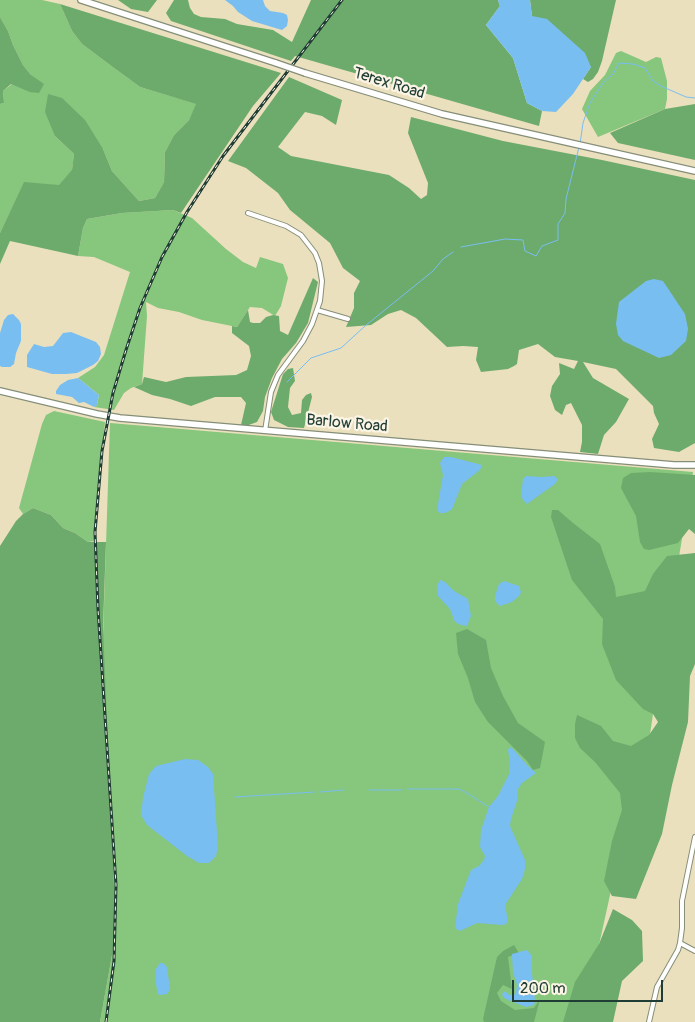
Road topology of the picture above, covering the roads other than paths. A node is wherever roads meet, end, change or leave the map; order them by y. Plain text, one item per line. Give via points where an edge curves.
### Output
1 (81, 0) edge
2 (695, 171) edge
3 (248, 213) dead end
4 (317, 310) junction
5 (348, 319) dead end
6 (0, 391) edge
7 (265, 431) junction
8 (695, 465) edge
9 (695, 837) edge
10 (680, 943) junction
11 (695, 951) edge
12 (649, 1022) edge

1 - 2 street, Terex Road, bridge via 442,114
3 - 4 street via 289,228 301,235 312,248 322,281
4 - 5 street
4 - 7 street via 307,335 276,381 269,401
6 - 7 street, Barlow Road via 108,417
7 - 8 street, Barlow Road
9 - 10 street via 682,901
10 - 11 street
10 - 12 street via 657,987

